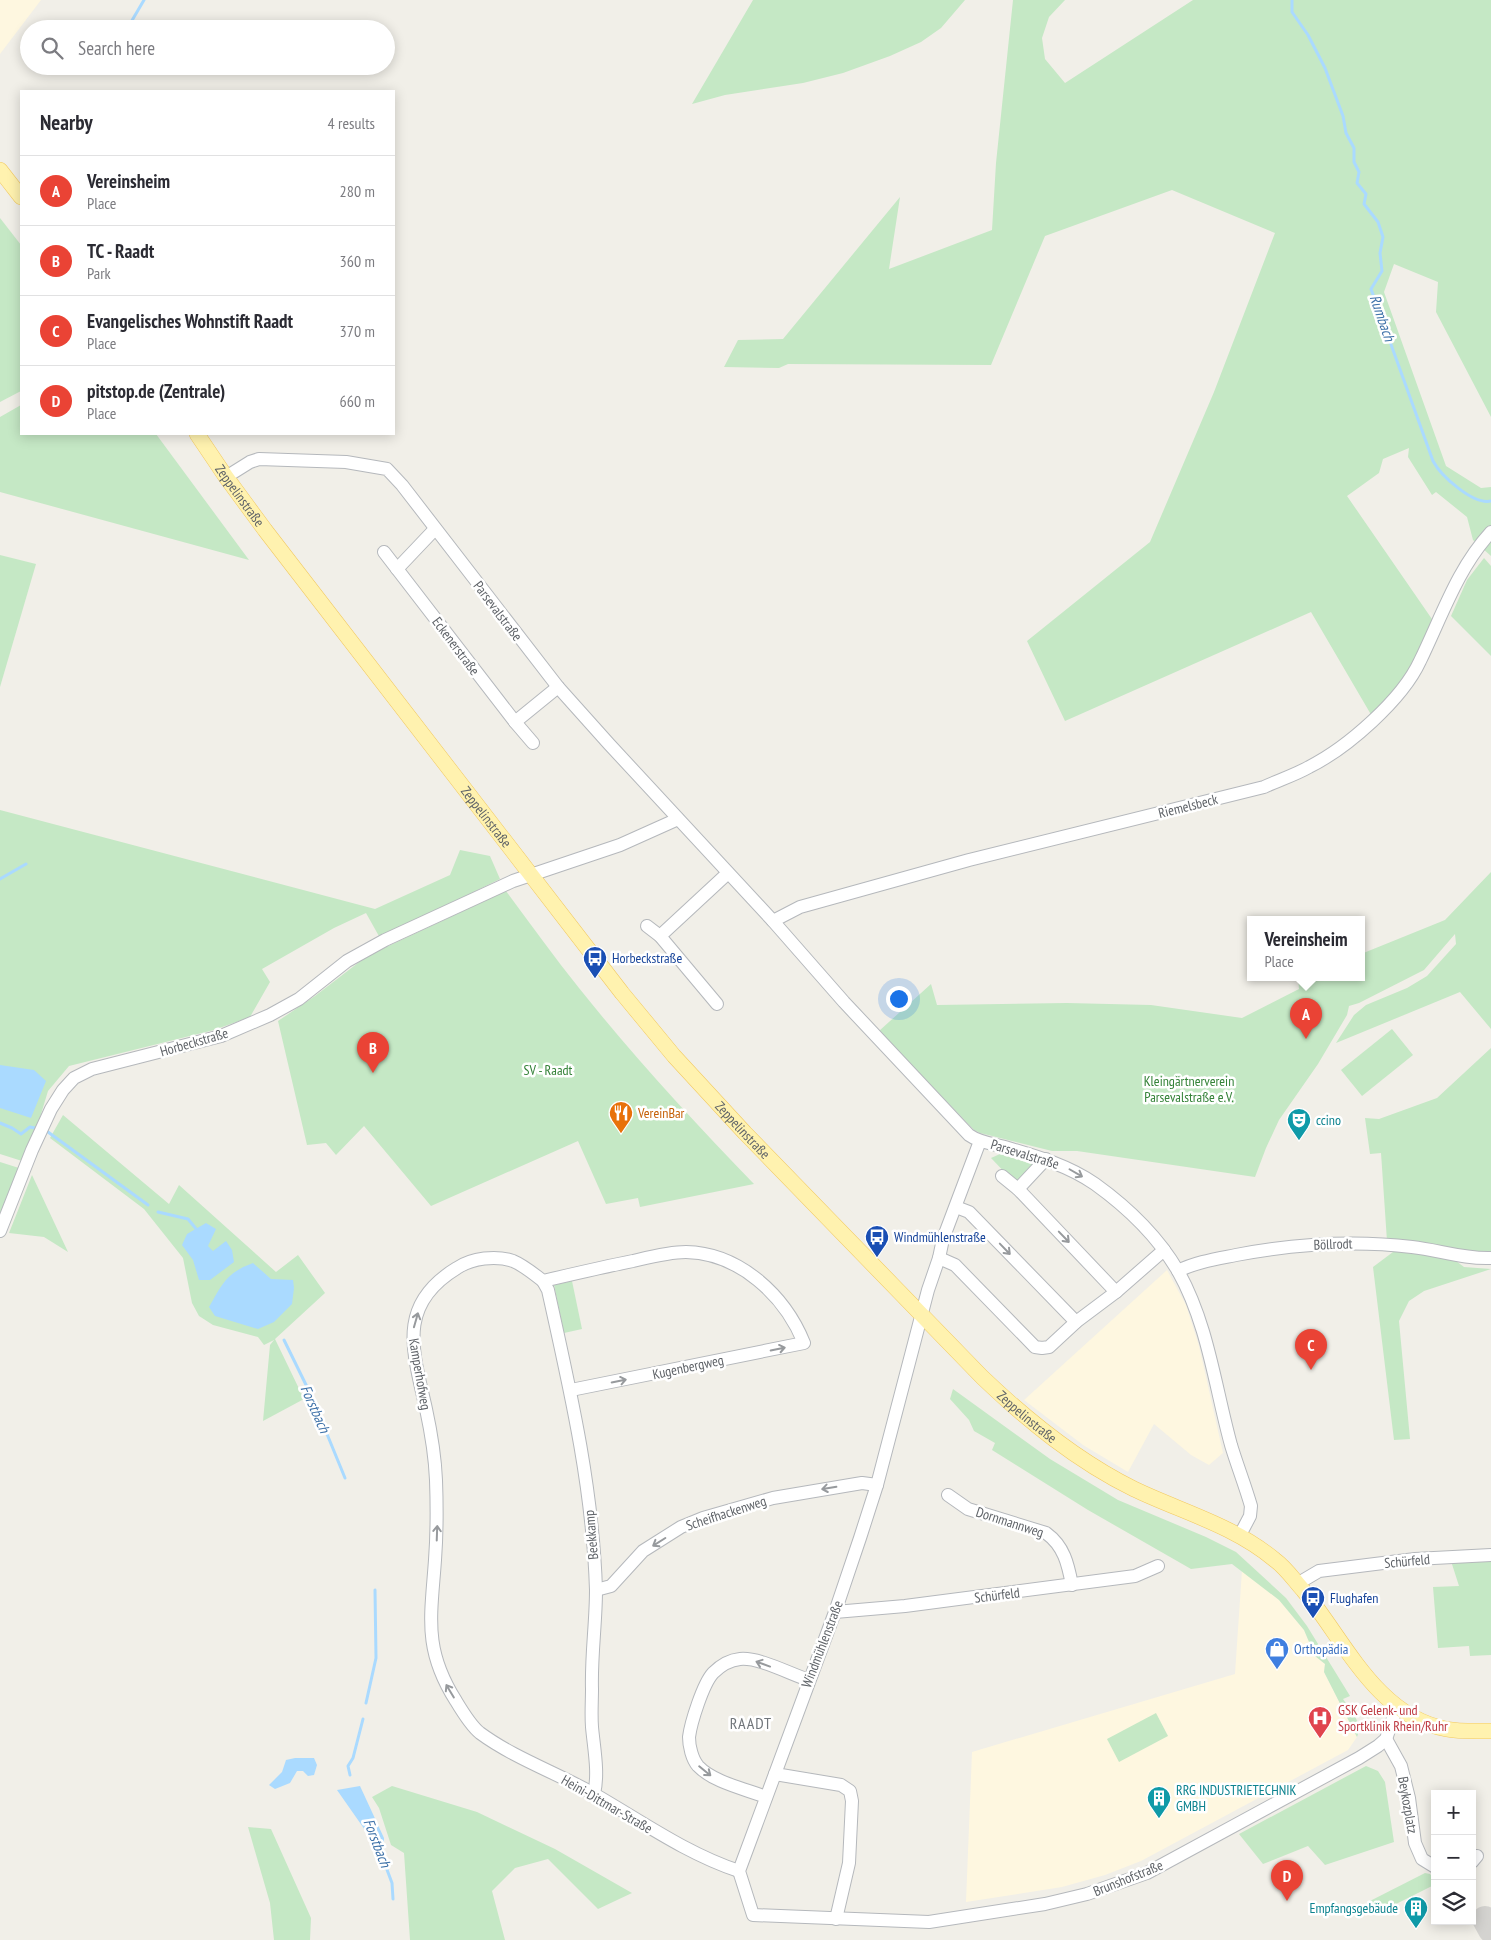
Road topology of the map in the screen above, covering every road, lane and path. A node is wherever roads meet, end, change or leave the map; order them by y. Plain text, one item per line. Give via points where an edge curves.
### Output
1 (0, 170) edge
2 (20, 196) edge
3 (198, 435) edge
4 (226, 477) junction
5 (435, 529) junction
6 (1491, 532) edge
7 (384, 552) dead end
8 (397, 568) junction
9 (558, 687) junction
10 (515, 722) junction
11 (533, 742) dead end
12 (678, 819) junction
13 (728, 873) junction
14 (529, 874) junction
15 (773, 921) junction
16 (647, 926) dead end
17 (660, 936) junction
18 (717, 1004) dead end
19 (980, 1141) junction
20 (1046, 1159) junction
21 (1002, 1176) dead end
22 (1018, 1189) junction
23 (956, 1207) junction
24 (0, 1231) edge
25 (1164, 1250) junction
26 (940, 1258) junction
27 (1491, 1258) edge
28 (1178, 1271) junction
29 (543, 1280) junction
30 (1116, 1292) junction
31 (922, 1315) junction
32 (1076, 1322) junction
33 (571, 1390) junction
34 (878, 1485) junction
35 (948, 1495) dead end
36 (1240, 1535) junction
37 (1491, 1555) edge
38 (1158, 1566) dead end
39 (1297, 1584) junction
40 (1072, 1585) junction
41 (596, 1590) junction
42 (835, 1612) junction
43 (809, 1680) junction
44 (1397, 1707) junction
45 (478, 1731) joint
46 (1491, 1731) edge
47 (1386, 1739) junction
48 (775, 1774) junction
49 (594, 1794) junction
50 (766, 1797) junction
51 (1431, 1865) edge
52 (739, 1870) junction
53 (836, 1919) junction

1 - 2 main road
3 - 4 main road, Zeppelinstraße
4 - 5 street, Parsevalstraße via 259,459 346,462 387,469
4 - 14 main road, Zeppelinstraße
5 - 8 street
5 - 9 street, Parsevalstraße
6 - 15 street, Riemelsbeck via 1462,571 1420,663 1405,687 1343,746 1309,767 1255,789 969,860 800,907
7 - 8 street, Eckenerstraße
8 - 10 street, Eckenerstraße
9 - 10 street
9 - 12 street, Parsevalstraße
10 - 11 street, Eckenerstraße
12 - 13 street, Parsevalstraße
12 - 14 street, Horbeckstraße via 620,845
13 - 15 street, Parsevalstraße
13 - 17 street
14 - 24 street, Horbeckstraße via 371,947 347,961 299,999 270,1015 221,1036 92,1069 74,1078 62,1090 43,1124
14 - 31 main road, Zeppelinstraße via 674,1056
15 - 19 street, Parsevalstraße via 969,1135
16 - 17 street
17 - 18 street
19 - 20 street, Parsevalstraße
19 - 23 street, Windmühlenstraße
20 - 22 street
20 -> 25 street, Parsevalstraße via 1094,1183 1119,1202
21 - 22 street
22 -> 30 street
23 - 26 street, Windmühlenstraße via 943,1239
23 -> 32 street via 969,1212
25 - 28 street, Parsevalstraße
25 - 30 street
26 - 31 street, Windmühlenstraße
26 - 32 street via 955,1265 1035,1346 1049,1346
27 - 28 street, Böllrodt via 1466,1258 1404,1246 1328,1243 1267,1249 1192,1264
28 - 36 street, Parsevalstraße via 1201,1326 1232,1445 1252,1506
29 - 33 street, Beekkamp
33 -> 29 street, Kugenbergweg via 804,1343 785,1308 769,1290 738,1267 710,1256 684,1252 654,1256
45 -> 29 street, Kamperhofweg via 443,1680 430,1625 436,1543 436,1476 412,1332 427,1293 440,1279 460,1266 496,1258 514,1261
30 - 32 street
31 - 34 street, Windmühlenstraße
31 - 36 main road, Zeppelinstraße via 1013,1406 1070,1451 1132,1488
33 - 41 street, Beekkamp via 592,1525
34 -> 41 street, Scheifhackenweg via 862,1483 773,1498 703,1518 681,1527 643,1551 611,1586
34 - 42 street, Windmühlenstraße
35 - 40 street, Dornmannweg via 968,1509 1046,1533 1062,1550
36 - 39 main road, Zeppelinstraße via 1276,1560
37 - 39 street, Schürfeld via 1415,1559 1319,1571
38 - 40 street, Schürfeld via 1135,1576
39 - 44 main road, Zeppelinstraße via 1375,1686
40 - 42 street, Schürfeld
41 - 49 street, Beekkamp via 592,1675 597,1782
42 - 43 street, Windmühlenstraße
43 - 48 street, Windmühlenstraße
43 -> 50 street via 752,1660 739,1659 713,1674 705,1686 690,1737 690,1750 696,1764 708,1776
44 - 46 main road, Zeppelinstraße via 1423,1722 1444,1729
44 - 47 street
45 - 49 street, Heini-Dittmar-Straße
47 - 51 street, Beykozplatz via 1400,1766 1409,1798 1415,1843 1422,1859
47 - 53 street, Brunshofstraße via 1357,1759 1147,1873 1087,1894 1045,1904 929,1922
48 - 50 street, Windmühlenstraße
48 - 53 street via 841,1785 850,1791 849,1863
49 - 52 street, Heini-Dittmar-Straße via 649,1828 724,1866
50 - 52 street, Windmühlenstraße
52 - 53 street, Brunshofstraße via 753,1914

